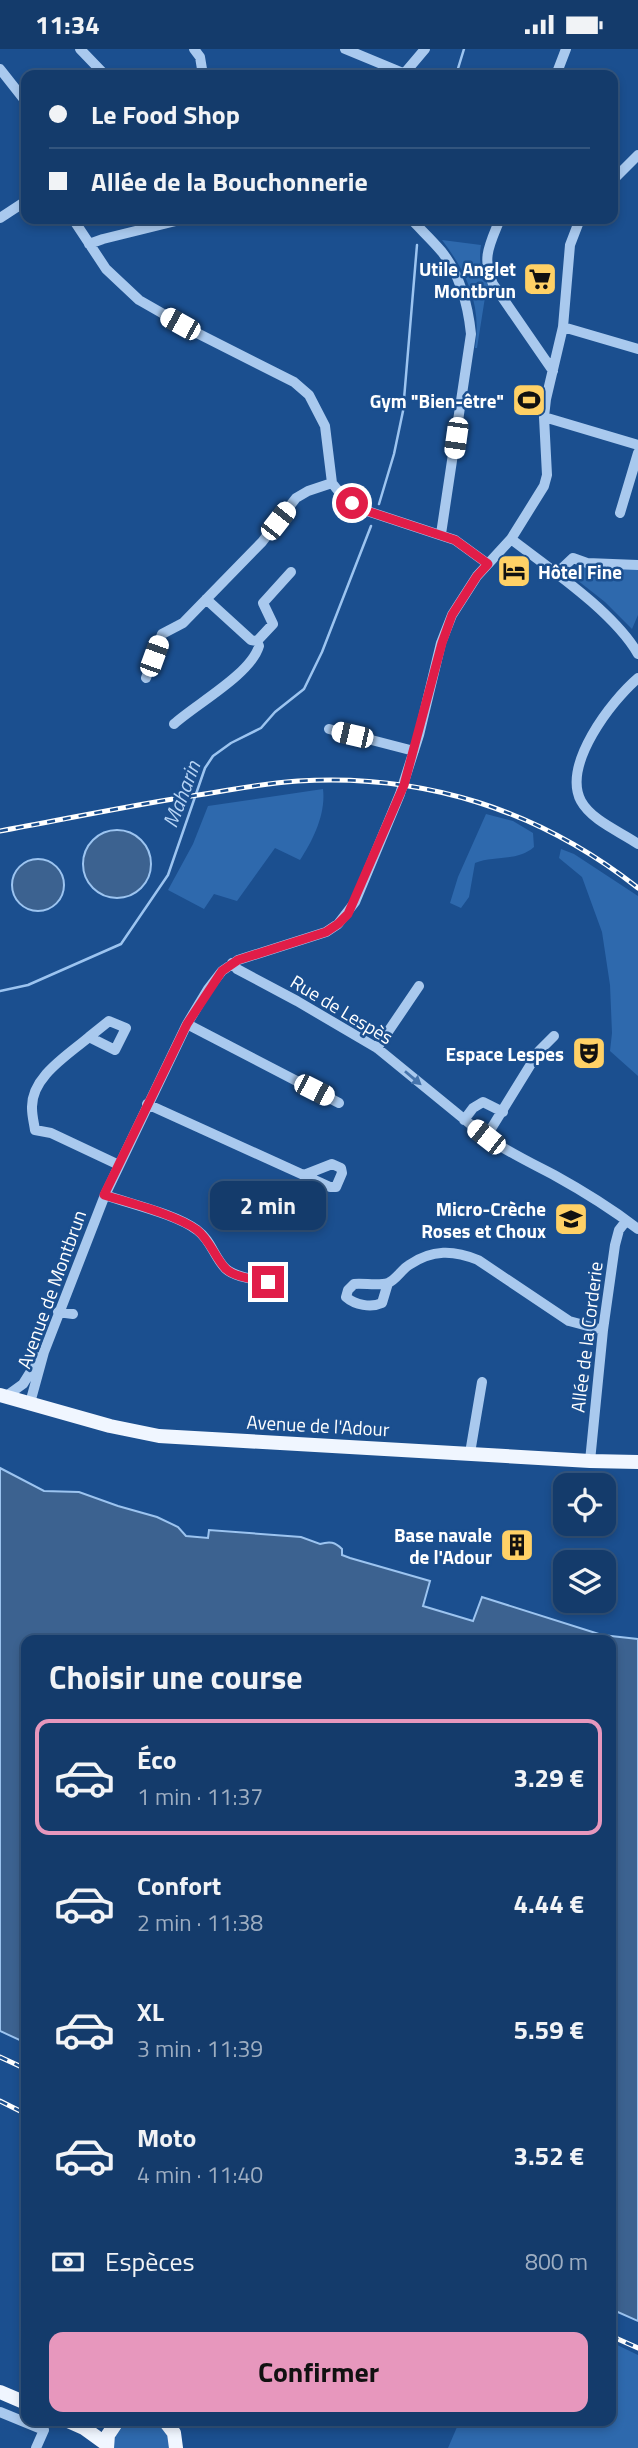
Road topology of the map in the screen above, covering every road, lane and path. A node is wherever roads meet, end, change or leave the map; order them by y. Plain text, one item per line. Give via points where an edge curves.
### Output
1 (80, 49) edge
2 (194, 49) edge
3 (345, 49) edge
4 (425, 49) edge
5 (566, 49) edge
6 (0, 69) edge
7 (100, 70) edge
8 (202, 70) edge
9 (393, 70) edge
10 (409, 70) edge
11 (558, 70) edge
12 (21, 96) edge
13 (638, 155) edge
14 (618, 175) edge
15 (21, 204) edge
16 (0, 218) edge
17 (76, 224) edge
18 (164, 224) edge
19 (416, 224) edge
20 (498, 224) edge
21 (578, 224) edge
22 (89, 244) junction
23 (563, 327) junction
24 (638, 335) edge
25 (635, 348) edge
26 (553, 372) junction
27 (544, 417) junction
28 (638, 445) edge
29 (638, 453) edge
30 (332, 483) junction
31 (620, 513) dead end
32 (441, 534) junction
33 (511, 538) junction
34 (488, 564) junction
35 (638, 565) edge
36 (291, 572) dead end
37 (556, 573) junction
38 (206, 599) junction
39 (257, 641) junction
40 (638, 654) edge
41 (146, 678) dead end
42 (638, 678) edge
43 (174, 724) dead end
44 (329, 729) dead end
45 (414, 751) junction
46 (638, 844) edge
47 (232, 963) junction
48 (419, 986) dead end
49 (187, 1024) junction
50 (554, 1036) dead end
51 (89, 1037) dead end
52 (377, 1048) junction
53 (339, 1103) dead end
54 (148, 1104) junction
55 (503, 1112) junction
56 (464, 1120) junction
57 (486, 1137) junction
58 (119, 1165) junction
59 (304, 1175) dead end
60 (104, 1195) junction
61 (626, 1221) junction
62 (638, 1229) edge
63 (268, 1282) dead end
64 (388, 1283) dead end
65 (58, 1312) junction
66 (74, 1314) dead end
67 (603, 1330) junction
68 (44, 1352) junction
69 (482, 1381) dead end
70 (2, 1396) edge
71 (30, 1403) junction
72 (470, 1453) junction
73 (590, 1461) junction
74 (638, 1462) edge
75 (0, 2392) edge
76 (21, 2401) edge
77 (0, 2412) edge
78 (21, 2421) edge
79 (34, 2426) edge
80 (79, 2426) edge
81 (99, 2426) edge
82 (114, 2426) edge
83 (168, 2426) edge
84 (83, 2428) junction
85 (106, 2446) edge
86 (36, 2448) edge
87 (176, 2448) edge

1 - 7 street
2 - 8 street
3 - 9 street
4 - 10 street
5 - 11 street
6 - 12 street
13 - 14 street
15 - 16 street
17 - 22 street
18 - 22 street
19 - 32 street via 452,266 471,334
20 - 26 street via 488,249 488,272
21 - 23 street via 570,245
22 - 30 street via 106,269 139,300 294,382 309,395 325,426
23 - 25 street
23 - 26 street
24 - 25 street
26 - 27 street
27 - 28 street
27 - 33 street via 544,486
29 - 31 street
30 - 32 street via 343,497 364,510
30 - 38 street via 296,498 262,543
32 - 34 street
33 - 34 street
33 - 37 street
34 - 45 street via 452,615
35 - 37 street via 573,558
36 - 39 street via 263,603 273,624
37 - 40 street via 623,631
38 - 39 street
38 - 41 street via 183,623 162,634
39 - 43 street via 260,646 249,663
42 - 46 street via 608,710 576,773 581,801 591,813
44 - 45 street
45 - 47 street via 348,914 326,932
47 - 49 street, Avenue de Montbrun via 216,978
47 - 52 street, Rue de Lespès
48 - 52 street
49 - 53 street
49 - 54 street, Avenue de Montbrun
50 - 55 street via 539,1052
51 - 58 street via 43,1078 32,1107 35,1130
52 -> 56 street, Rue de Lespès
54 - 58 street, Avenue de Montbrun
54 - 59 street
55 - 56 street via 483,1103
55 - 57 street
56 - 57 street, Rue de Lespès
57 - 61 street, Rue de Lespès
58 - 60 street, Avenue de Montbrun
60 - 63 street via 191,1226 227,1269
60 - 65 street, Avenue de Montbrun
61 - 62 street, Rue de Lespès
61 - 67 street, Allée de la Corderie via 619,1230
64 - 67 street via 428,1255 462,1253 569,1321
65 - 66 street
65 - 68 street, Avenue de Montbrun
67 - 73 street, Allée de la Corderie
68 - 70 street via 23,1384
68 - 71 street, Avenue de Montbrun
69 - 72 street
70 - 71 main road, Avenue de l'Adour
71 - 72 main road, Avenue de l'Adour via 159,1436
72 - 73 main road, Avenue de l'Adour
73 - 74 main road, Avenue de l'Adour
75 - 76 main road
77 - 78 street
79 - 86 street via 44,2430
80 - 84 main road
81 - 84 main road
82 - 85 main road
83 - 87 main road
84 - 85 main road

